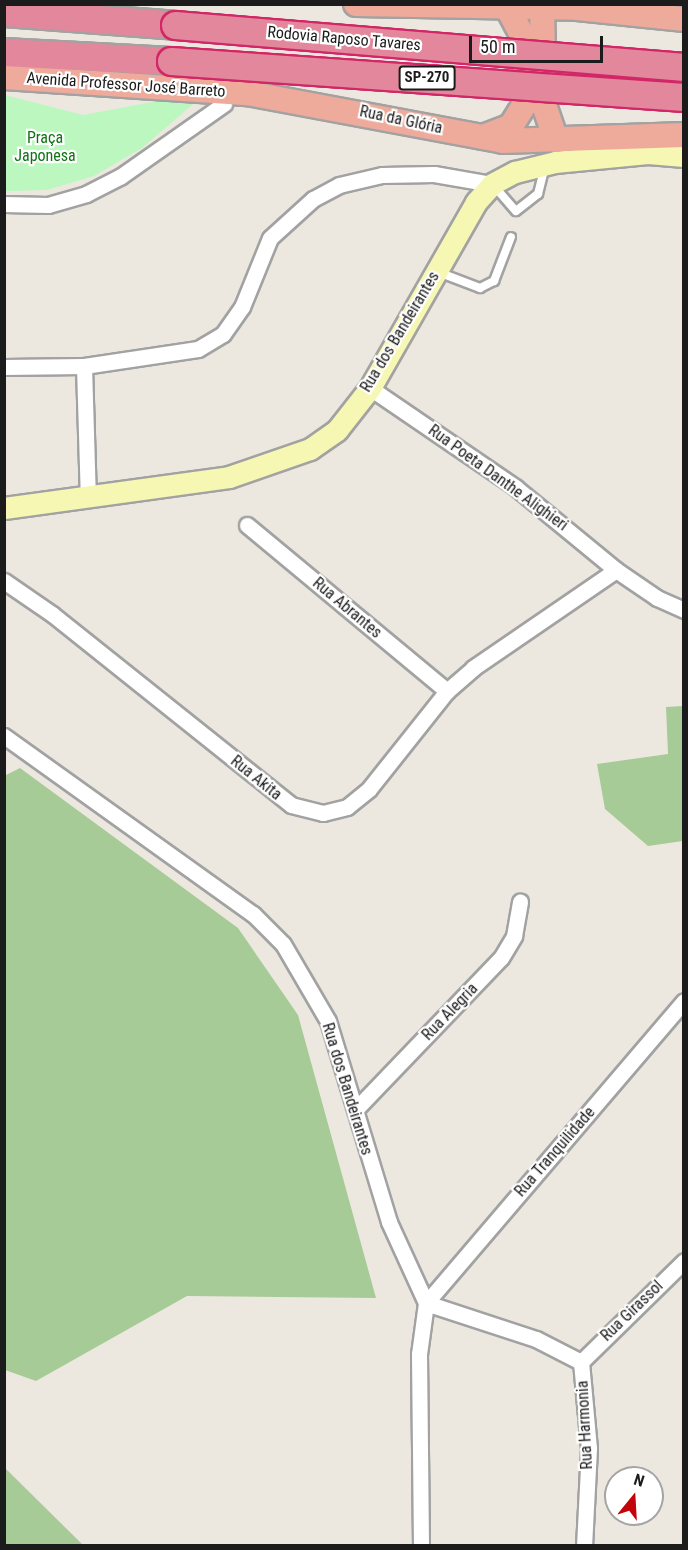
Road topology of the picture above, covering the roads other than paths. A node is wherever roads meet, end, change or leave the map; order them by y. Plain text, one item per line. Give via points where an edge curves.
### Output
1 (356, 4) edge
2 (369, 5) edge
3 (542, 5) edge
4 (435, 6) edge
5 (507, 7) junction
6 (577, 8) junction
7 (4, 12) edge
8 (684, 19) edge
9 (544, 44) junction
10 (4, 52) edge
11 (684, 67) edge
12 (4, 76) edge
13 (247, 93) joint
14 (684, 97) edge
15 (224, 104) dead end
16 (684, 135) edge
17 (480, 137) junction
18 (556, 140) junction
19 (684, 156) edge
20 (545, 165) junction
21 (492, 184) junction
22 (4, 204) edge
23 (511, 237) dead end
24 (436, 272) junction
25 (84, 366) junction
26 (4, 367) edge
27 (370, 388) junction
28 (88, 496) junction
29 (4, 508) edge
30 (247, 525) dead end
31 (616, 570) junction
32 (4, 581) edge
33 (684, 610) edge
34 (447, 691) junction
35 (4, 736) edge
36 (520, 902) dead end
37 (684, 1001) edge
38 (356, 1110) junction
39 (683, 1264) edge
40 (426, 1303) junction
41 (580, 1362) junction
42 (421, 1545) edge
43 (584, 1545) edge

1 - 2 highway
2 - 4 highway
3 - 5 highway
3 - 6 highway
3 - 9 highway
4 - 5 highway
5 - 17 highway via 521,33 527,77 524,105 511,126
6 - 8 highway
6 - 9 highway via 555,26
7 - 11 highway, Rodovia Raposo Tavares / SP-270, bridge
9 - 18 highway via 544,105
10 - 14 highway, Rodovia Raposo Tavares / SP-270, bridge
12 - 13 highway, Avenida Professor José Barreto
13 - 17 highway, Rua da Glória
15 - 22 street via 121,176 86,194 48,205
16 - 18 highway, Rua da Glória
17 - 18 highway, Rua da Glória
19 - 20 main road via 610,155
20 - 21 main road via 515,172
20 - 21 lane via 538,194 516,211
21 - 24 main road, Rua dos Bandeirantes via 476,202
21 - 25 street via 434,174 382,175 339,185 313,199 270,238 242,307 223,334 198,349
23 - 24 lane via 494,282 480,288
24 - 27 main road, Rua dos Bandeirantes
25 - 26 street
25 - 28 street
27 - 28 main road, Rua dos Bandeirantes via 337,430 310,449 271,466 229,477
27 - 31 street, Rua Poeta Danthe Alighieri via 515,486
28 - 29 main road, Rua dos Bandeirantes
30 - 34 street, Rua Abrantes
31 - 33 street, Rua Poeta Danthe Alighieri via 657,598
31 - 34 street, Rua Akita via 473,668
32 - 34 street, Rua Akita via 52,614 291,805 323,813 347,807 369,789
35 - 38 street, Rua dos Bandeirantes via 253,914 283,944 328,1021
36 - 38 street, Rua Alegria via 514,936 501,958
37 - 40 street, Rua Tranquilidade
38 - 40 street, Rua dos Bandeirantes via 390,1222
39 - 41 street, Rua Girassol
40 - 41 street, Rua Harmonia via 536,1339
40 - 42 street via 419,1354
41 - 43 street, Rua Harmonia via 589,1448

